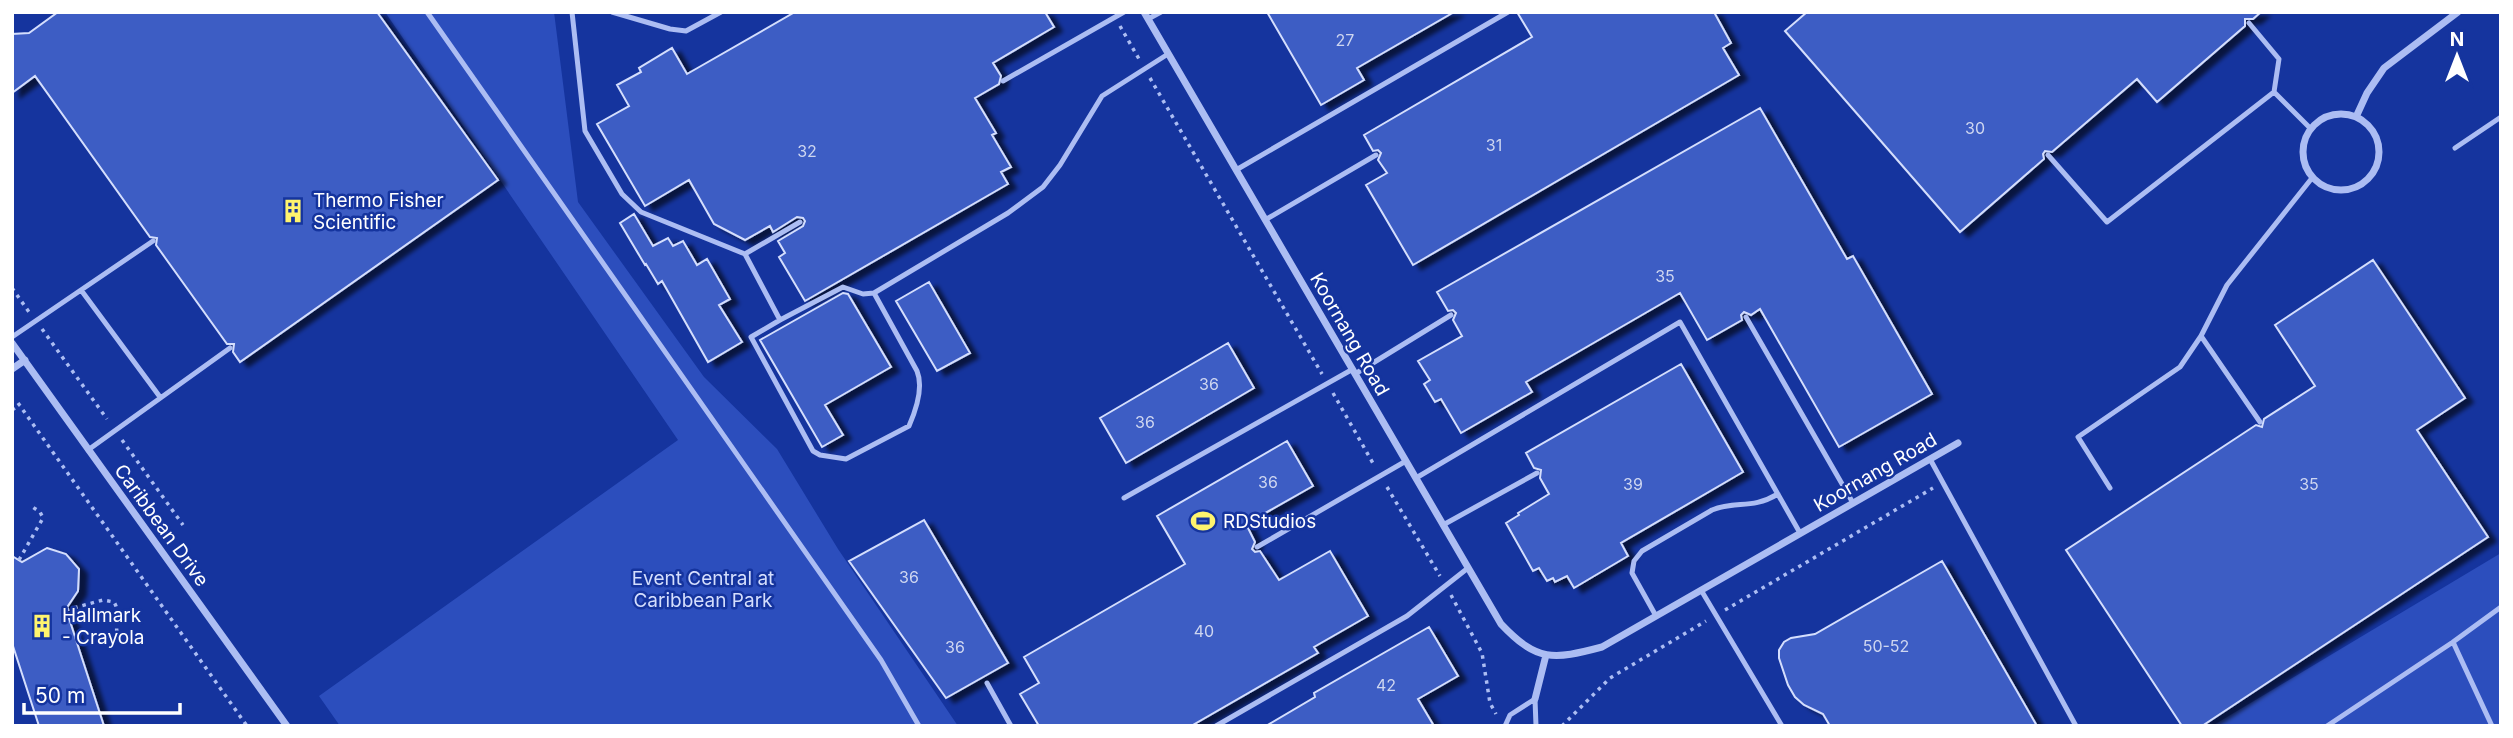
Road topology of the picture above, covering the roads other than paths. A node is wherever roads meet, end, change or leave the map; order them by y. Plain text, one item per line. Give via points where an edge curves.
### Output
1 (427, 12) edge
2 (572, 12) edge
3 (612, 12) edge
4 (721, 12) edge
5 (1124, 12) edge
6 (1161, 12) edge
7 (1508, 12) edge
8 (2458, 12) edge
9 (1146, 16) edge
10 (2249, 23) dead end
11 (1168, 54) junction
12 (1003, 81) dead end
13 (2274, 92) junction
14 (2356, 117) junction
15 (2501, 117) edge
16 (2310, 128) junction
17 (2455, 148) dead end
18 (1376, 155) dead end
19 (2049, 155) dead end
20 (1236, 170) junction
21 (2312, 178) junction
22 (1265, 220) junction
23 (800, 222) dead end
24 (153, 241) dead end
25 (745, 254) junction
26 (81, 290) junction
27 (874, 293) junction
28 (1451, 316) dead end
29 (1746, 317) dead end
30 (780, 320) junction
31 (2201, 336) junction
32 (12, 337) edge
33 (12, 343) edge
34 (230, 348) dead end
35 (24, 360) junction
36 (12, 369) edge
37 (1354, 372) junction
38 (160, 397) junction
39 (2260, 422) dead end
40 (1958, 443) dead end
41 (88, 450) junction
42 (1930, 459) junction
43 (1406, 461) junction
44 (1537, 473) dead end
45 (1416, 478) junction
46 (2110, 488) dead end
47 (1778, 494) junction
48 (1124, 498) dead end
49 (1853, 503) junction
50 (1443, 525) junction
51 (1800, 533) junction
52 (1257, 547) dead end
53 (1468, 568) junction
54 (1701, 590) junction
55 (2501, 607) edge
56 (1656, 616) junction
57 (2453, 642) junction
58 (1546, 655) junction
59 (987, 683) dead end
60 (1535, 699) junction
61 (1505, 724) edge
62 (287, 726) edge
63 (919, 726) edge
64 (1011, 726) edge
65 (1216, 726) edge
66 (1536, 726) edge
67 (1782, 726) edge
68 (2076, 726) edge
69 (2327, 726) edge
70 (2492, 726) edge

1 - 63 lane via 881,660
2 - 25 lane via 585,131 622,194 641,212
3 - 4 lane via 670,30 687,30
5 - 12 lane
6 - 9 lane
7 - 20 lane
8 - 14 street via 2384,68
9 - 11 street, Koornang Road
10 - 13 lane via 2279,59
11 - 20 street, Koornang Road
11 - 27 lane via 1102,96 1043,187
13 - 16 lane
13 - 19 lane via 2107,222
14 - 16 street via 2329,115
14 - 21 street via 2375,133 2379,146 2375,171 2361,185 2346,190 2321,186
15 - 17 lane
16 - 21 street via 2302,149
18 - 22 lane
20 - 22 street, Koornang Road
21 - 31 lane via 2227,285
22 - 37 street, Koornang Road
23 - 25 lane
24 - 26 lane
25 - 30 lane
26 - 32 lane
26 - 38 lane
27 - 30 lane via 843,287
27 - 30 lane via 917,371 920,390 909,426 846,459 813,451 751,337
28 - 37 lane
29 - 49 lane
31 - 39 lane
31 - 46 lane via 2180,367 2078,437
33 - 35 street, Caribbean Drive
34 - 38 lane
35 - 36 street
35 - 41 street, Caribbean Drive
37 - 43 street, Koornang Road
37 - 48 lane
38 - 41 lane
40 - 42 street, Koornang Road
41 - 62 street, Caribbean Drive
42 - 49 street, Koornang Road
42 - 68 lane
43 - 45 street, Koornang Road
43 - 52 lane
44 - 50 lane
45 - 47 lane via 1680,322
45 - 50 street, Koornang Road
47 - 51 lane
47 - 56 lane via 1759,504 1712,510 1642,551 1632,573
49 - 51 street, Koornang Road
50 - 53 street, Koornang Road
51 - 54 street, Koornang Road
53 - 58 street, Koornang Road via 1501,624 1518,642
53 - 65 lane via 1406,616
54 - 56 street, Koornang Road
54 - 67 lane
55 - 57 lane
56 - 58 street, Koornang Road via 1602,647
57 - 69 lane
57 - 70 lane
58 - 60 street
59 - 64 lane
60 - 61 lane via 1510,715
60 - 66 lane

